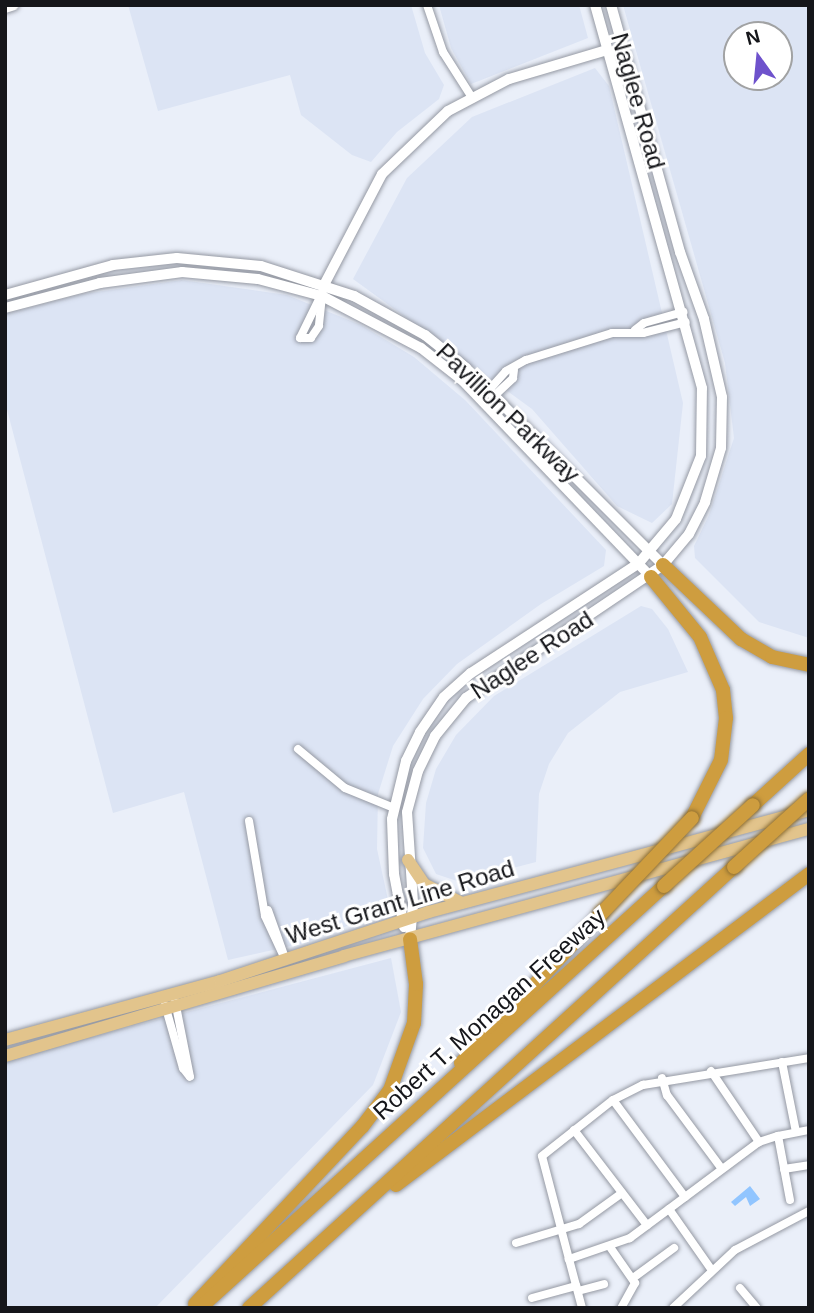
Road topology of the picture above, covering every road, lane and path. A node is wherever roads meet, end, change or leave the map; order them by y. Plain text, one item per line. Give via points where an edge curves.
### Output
1 (14, 5) edge
2 (427, 5) edge
3 (595, 5) edge
4 (611, 5) edge
5 (5, 8) edge
6 (607, 50) junction
7 (471, 96) junction
8 (323, 291) junction
9 (5, 295) edge
10 (5, 309) edge
11 (685, 317) junction
12 (492, 393) junction
13 (650, 551) junction
14 (639, 563) junction
15 (663, 565) junction
16 (651, 577) junction
17 (809, 666) edge
18 (298, 750) dead end
19 (809, 754) edge
20 (809, 799) edge
21 (394, 808) junction
22 (809, 810) edge
23 (249, 821) dead end
24 (809, 829) edge
25 (408, 860) junction
26 (809, 874) edge
27 (461, 903) junction
28 (407, 919) junction
29 (410, 939) junction
30 (285, 959) junction
31 (168, 996) junction
32 (172, 1010) junction
33 (5, 1040) edge
34 (5, 1056) edge
35 (809, 1058) edge
36 (782, 1062) junction
37 (711, 1071) junction
38 (662, 1078) junction
39 (444, 1086) junction
40 (613, 1100) junction
41 (574, 1130) junction
42 (809, 1130) edge
43 (796, 1132) junction
44 (778, 1136) junction
45 (759, 1142) junction
46 (809, 1165) edge
47 (722, 1169) junction
48 (785, 1169) junction
49 (622, 1192) junction
50 (685, 1197) junction
51 (790, 1200) dead end
52 (359, 1208) junction
53 (668, 1209) junction
54 (809, 1211) edge
55 (647, 1225) junction
56 (561, 1230) junction
57 (516, 1243) dead end
58 (610, 1247) junction
59 (674, 1248) dead end
60 (569, 1259) junction
61 (711, 1269) junction
62 (633, 1279) junction
63 (604, 1284) dead end
64 (740, 1288) dead end
65 (577, 1289) junction
66 (532, 1298) dead end
67 (192, 1308) edge
68 (200, 1308) edge
69 (249, 1308) edge
70 (582, 1308) edge
71 (621, 1308) edge
72 (673, 1308) edge
73 (757, 1308) edge

1 - 5 street
2 - 7 street via 443,52
3 - 6 main road, Naglee Road
4 - 15 main road, Naglee Road via 680,252 704,318 722,397 721,448 705,502 689,534
6 - 7 street via 520,75
6 - 11 main road, Naglee Road
7 - 8 street via 448,111 382,174
8 - 8 street via 310,323 300,338 311,338 319,326
8 - 9 main road, Pavillion Parkway via 261,266 177,258 113,265
8 - 10 main road, Pavillion Parkway via 182,272 100,283
8 - 12 main road, Pavillion Parkway via 392,314 425,335
8 - 14 main road, Pavillion Parkway via 448,367
11 - 12 street via 644,323 635,330 526,360 514,370 513,378
11 - 13 main road, Naglee Road via 705,408 701,456 681,509
12 - 13 main road, Pavillion Parkway
13 - 14 main road, Naglee Road
13 - 15 main road, Pavillion Parkway
14 - 16 main road, Pavillion Parkway
14 - 21 main road, Naglee Road via 471,673 444,697 406,761
15 - 16 main road, Naglee Road
15 - 17 highway via 741,639 772,657
16 - 25 main road, Naglee Road via 492,679 456,709 435,736 418,771 407,811
16 - 39 highway, bridge via 701,638 723,690 726,718 721,760 692,818 472,1047
18 - 21 street via 345,788
19 - 39 highway, Robert T. Monagan Freeway, bridge
20 - 52 highway, bridge
21 - 28 main road, Naglee Road via 391,841
22 - 27 main road, West Grant Line Road
23 - 30 street via 268,910 265,916
24 - 29 main road, West Grant Line Road
25 - 27 main road via 424,884
25 - 28 main road, Naglee Road
26 - 52 highway via 399,1183
27 - 28 main road, West Grant Line Road
28 - 29 main road, Naglee Road
28 - 30 main road, West Grant Line Road
29 - 32 main road, West Grant Line Road
29 - 67 highway via 416,984 414,1023 390,1090 362,1127
30 - 31 main road, West Grant Line Road
31 - 32 street
31 - 33 main road, West Grant Line Road
32 - 32 street via 183,1068 190,1077
32 - 34 main road, West Grant Line Road
35 - 36 street
36 - 37 street
36 - 43 street
37 - 38 street
37 - 45 street
38 - 40 street
38 - 47 street via 667,1095
39 - 68 highway, Robert T. Monagan Freeway
40 - 41 street
40 - 50 street
41 - 49 street
41 - 56 street via 542,1156
42 - 43 street
43 - 44 street
44 - 45 street
44 - 48 street
45 - 47 street
46 - 48 street
47 - 50 street
48 - 51 street
49 - 55 street
49 - 56 street
50 - 53 street
52 - 69 highway
53 - 55 street
53 - 61 street
54 - 61 street via 752,1239
55 - 58 street
56 - 57 street
56 - 60 street
58 - 60 street
58 - 62 street
59 - 62 street
60 - 65 street
61 - 72 street
62 - 71 street via 632,1292
63 - 65 street
64 - 73 street
65 - 66 street
65 - 70 street

